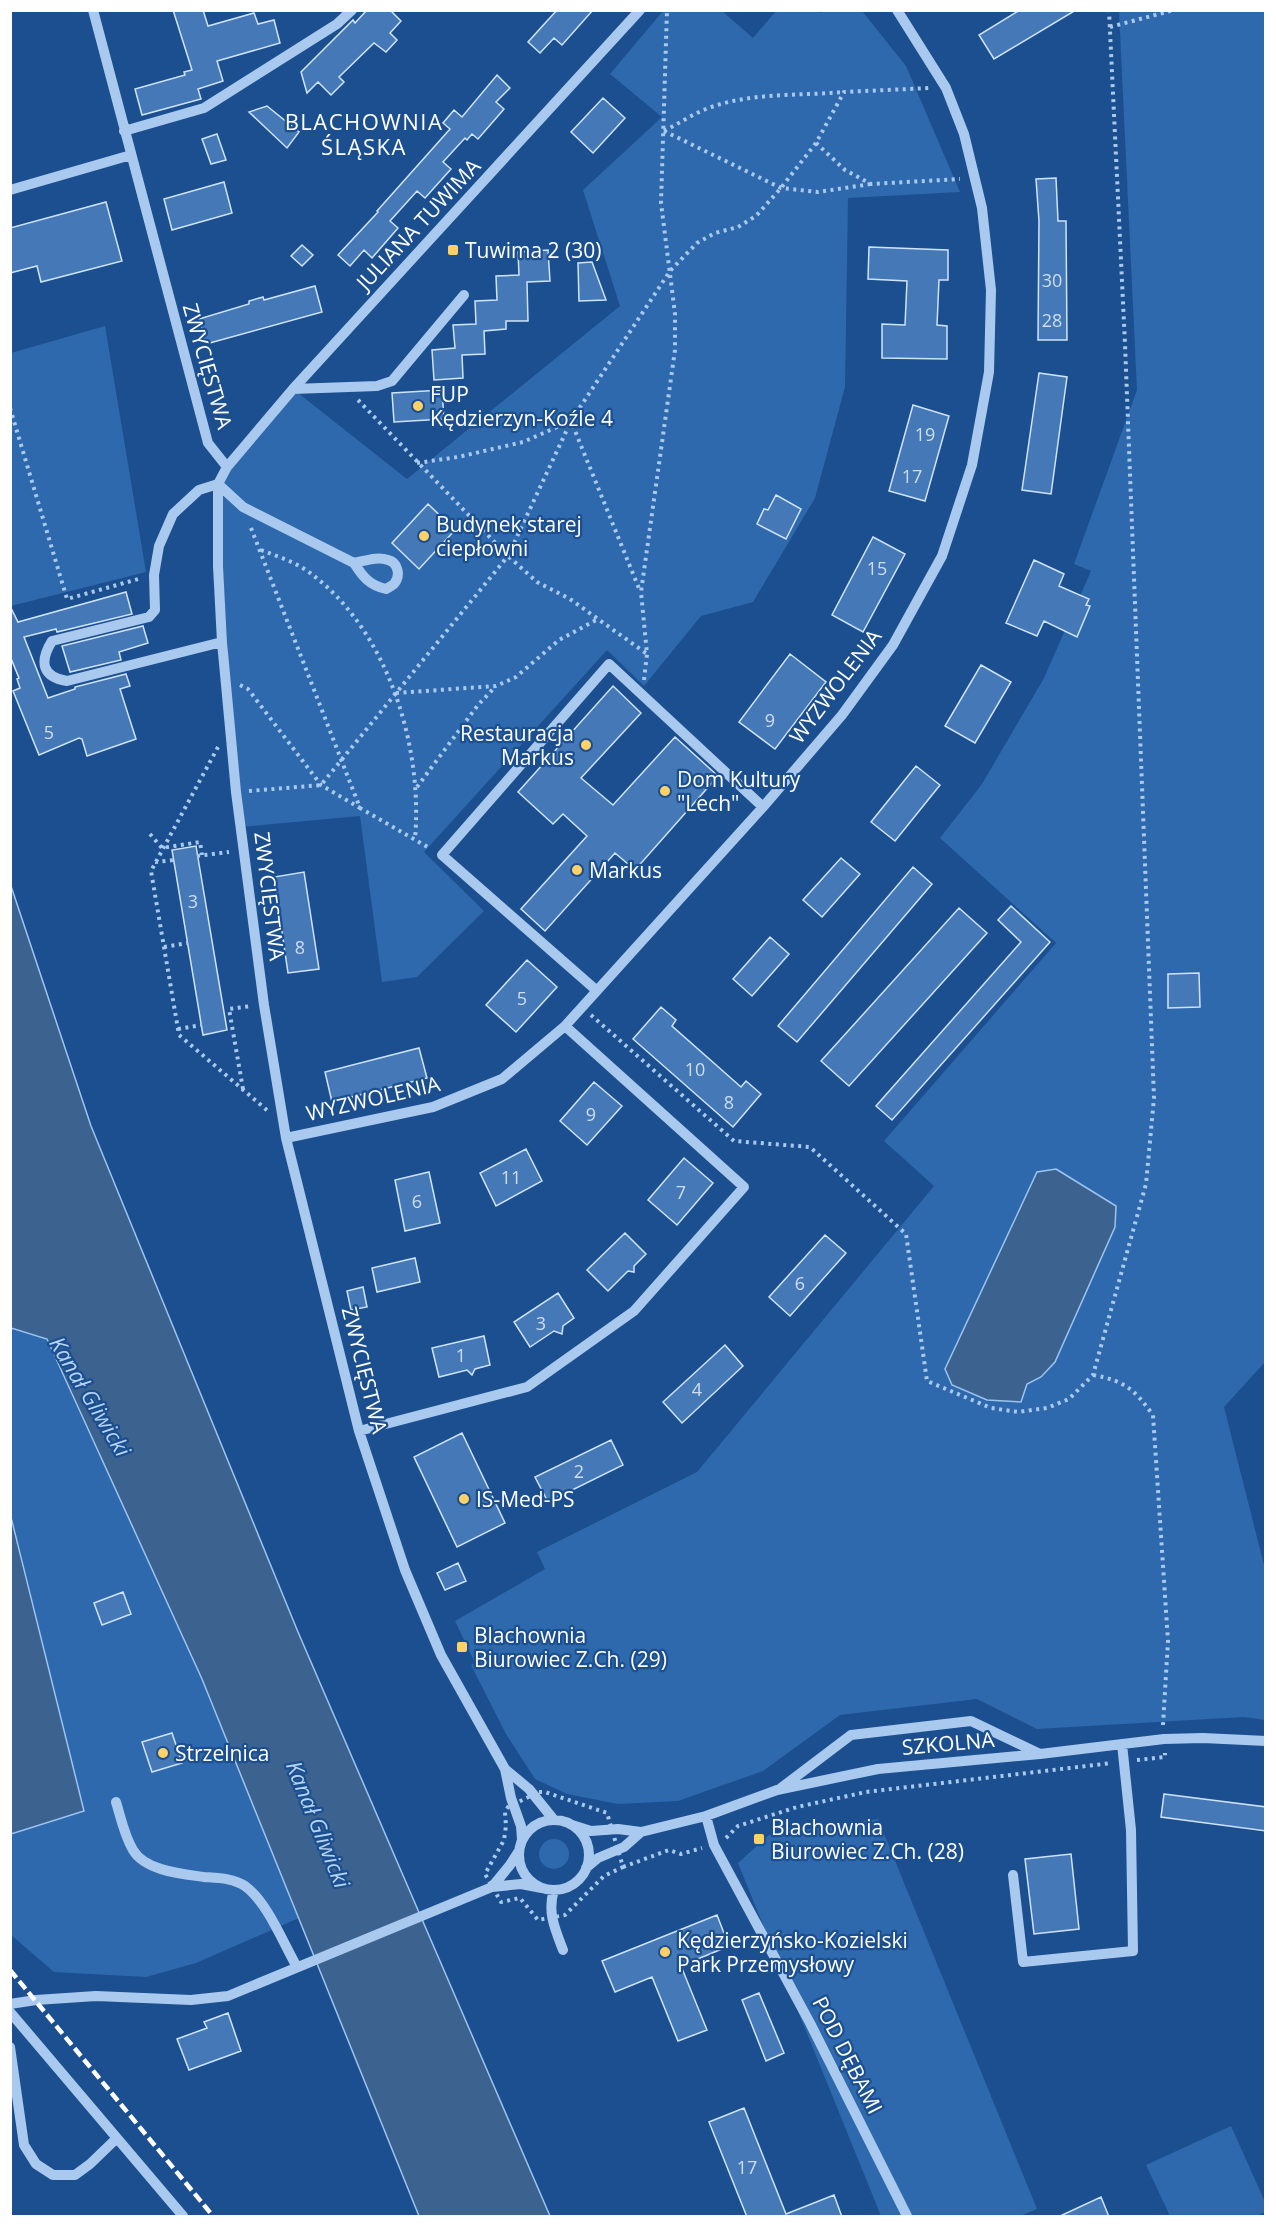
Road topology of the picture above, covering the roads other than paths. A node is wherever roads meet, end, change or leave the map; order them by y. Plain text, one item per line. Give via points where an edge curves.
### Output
1 (93, 10) edge
2 (352, 10) edge
3 (640, 10) edge
4 (897, 10) edge
5 (124, 130) junction
6 (131, 155) junction
7 (10, 190) edge
8 (464, 295) dead end
9 (293, 389) junction
10 (226, 466) junction
11 (218, 484) junction
12 (354, 563) dead end
13 (222, 642) junction
14 (763, 807) junction
15 (596, 990) junction
16 (565, 1026) junction
17 (286, 1138) junction
18 (359, 1431) junction
19 (1266, 1742) edge
20 (1122, 1744) junction
21 (1040, 1754) junction
22 (505, 1769) junction
23 (777, 1790) junction
24 (116, 1802) dead end
25 (706, 1816) junction
26 (554, 1820) junction
27 (572, 1825) junction
28 (641, 1832) junction
29 (522, 1839) junction
30 (519, 1851) junction
31 (586, 1868) junction
32 (1013, 1875) dead end
33 (492, 1887) junction
34 (542, 1888) junction
35 (554, 1890) junction
36 (563, 1950) dead end
37 (300, 1966) junction
38 (10, 2004) edge
39 (10, 2012) edge
40 (10, 2047) edge
41 (117, 2138) junction
42 (183, 2217) edge
43 (907, 2217) edge

1 - 5 street, ZWYCIĘSTWA
2 - 5 street via 337,24 204,108
3 - 9 street, JULIANA TUWIMA
4 - 14 street, WYZWOLENIA via 946,88 976,179 991,290 989,372 972,465 942,556 893,645 842,715
5 - 6 street, ZWYCIĘSTWA
6 - 7 street
6 - 10 street, ZWYCIĘSTWA via 208,443
8 - 9 street via 392,381 377,386
9 - 10 street, JULIANA TUWIMA
10 - 11 street, ZWYCIĘSTWA
11 - 12 street via 243,507
11 - 13 street, ZWYCIĘSTWA
11 - 13 street via 199,489 173,514 159,546 154,575 155,610 149,617 52,641 44,660 47,673 67,681
13 - 17 street, ZWYCIĘSTWA via 236,792
14 - 15 street, WYZWOLENIA
14 - 15 street via 609,664 442,855
15 - 16 street, WYZWOLENIA
16 - 17 street, WYZWOLENIA via 502,1079 433,1107
16 - 18 street via 744,1187 634,1311 527,1387
17 - 18 street, ZWYCIĘSTWA
18 - 22 street, ZWYCIĘSTWA via 405,1570 441,1656
19 - 20 street, SZKOLNA via 1203,1738
20 - 21 street, SZKOLNA
20 - 32 street via 1131,1830 1133,1951 1023,1962
21 - 23 street, SZKOLNA via 878,1768
21 - 23 street via 971,1721 851,1736
22 - 26 street, ZWYCIĘSTWA
22 - 29 street, ZWYCIĘSTWA
23 - 25 street, SZKOLNA
24 - 37 street via 124,1832 134,1852 146,1863 229,1879 244,1886 262,1904
25 - 28 street, SZKOLNA
25 - 43 street, POD DĘBAMI via 714,1845 810,2023
26 - 27 street
26 - 29 street via 536,1824
27 - 28 street, SZKOLNA via 591,1831
27 - 31 street via 585,1840
28 - 31 street, SZKOLNA via 624,1847
29 - 30 street
30 - 33 street
30 - 34 street via 524,1873
31 - 35 street via 573,1883
33 - 34 street via 521,1884
33 - 37 street
34 - 35 street
35 - 36 street via 551,1919
37 - 38 street via 228,1996 191,2000 96,1996
39 - 41 street
40 - 41 street via 24,2145 36,2164 53,2175 75,2175
41 - 42 street

